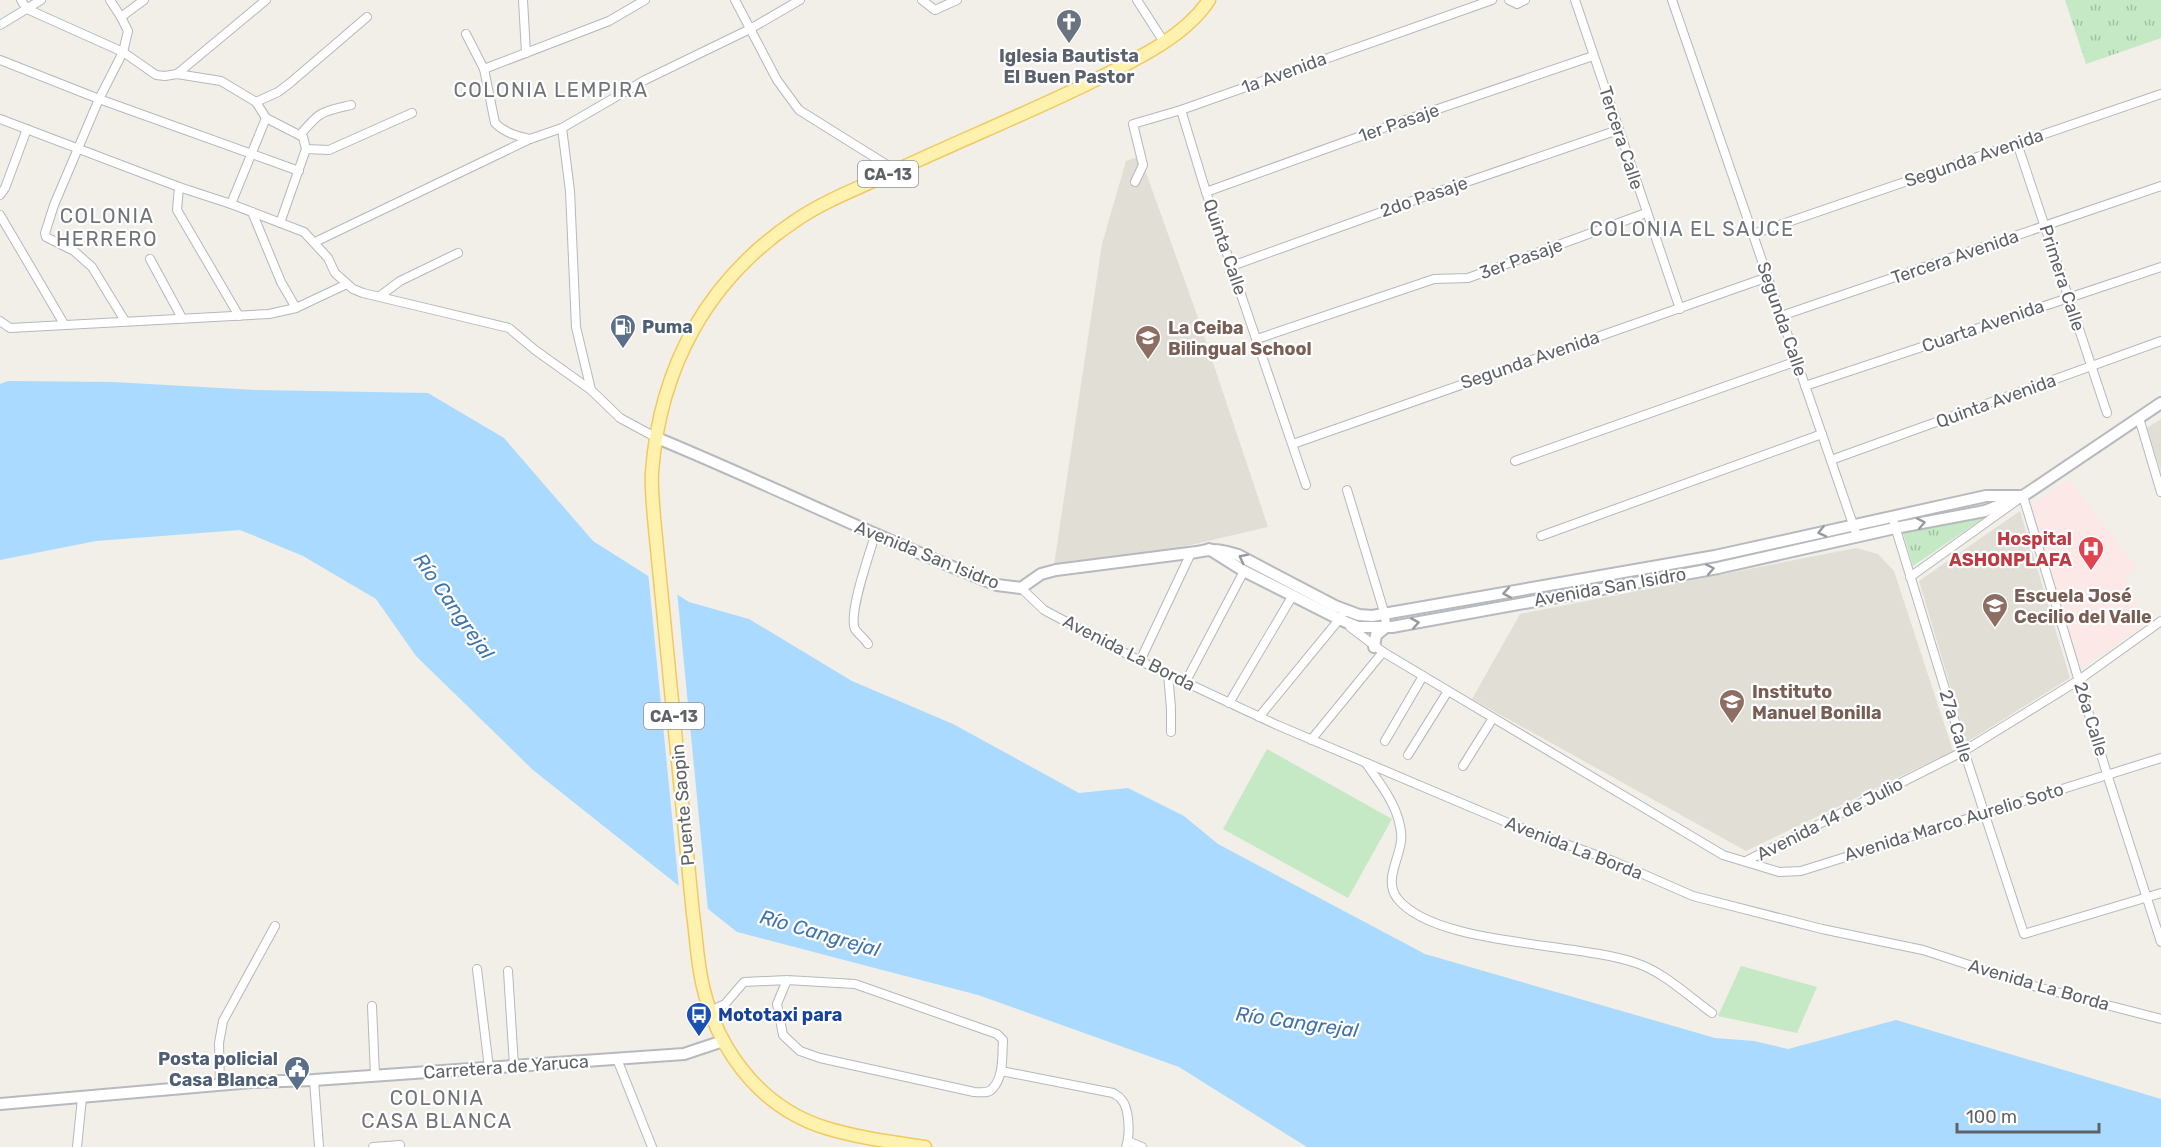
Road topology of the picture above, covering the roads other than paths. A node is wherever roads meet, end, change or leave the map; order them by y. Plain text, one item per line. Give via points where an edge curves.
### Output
1 (21, 0) edge
2 (41, 0) edge
3 (110, 0) edge
4 (144, 0) edge
5 (266, 0) edge
6 (523, 0) edge
7 (645, 0) edge
8 (735, 0) edge
9 (800, 0) edge
10 (922, 0) edge
11 (957, 0) edge
12 (1137, 0) edge
13 (1209, 0) edge
14 (1492, 0) edge
15 (1509, 0) edge
16 (1525, 0) edge
17 (1575, 0) edge
18 (1672, 0) edge
19 (27, 9) junction
20 (121, 17) junction
21 (367, 17) dead end
22 (0, 25) edge
23 (750, 29) junction
24 (466, 34) dead end
25 (1164, 42) junction
26 (123, 51) junction
27 (526, 53) junction
28 (1593, 56) junction
29 (0, 60) edge
30 (483, 69) junction
31 (177, 74) junction
32 (2161, 94) edge
33 (99, 99) junction
34 (256, 102) junction
35 (351, 105) dead end
36 (1181, 110) junction
37 (412, 113) dead end
38 (0, 118) edge
39 (266, 118) junction
40 (562, 128) junction
41 (27, 129) junction
42 (1618, 130) junction
43 (300, 135) junction
44 (530, 139) junction
45 (2017, 143) junction
46 (80, 148) junction
47 (306, 149) junction
48 (250, 154) junction
49 (895, 170) junction
50 (299, 171) junction
51 (1135, 182) dead end
52 (2161, 186) edge
53 (179, 187) junction
54 (1206, 192) junction
55 (0, 195) edge
56 (231, 204) junction
57 (252, 212) junction
58 (1646, 213) junction
59 (0, 215) edge
60 (280, 223) junction
61 (2044, 226) junction
62 (1753, 234) junction
63 (315, 242) junction
64 (458, 253) dead end
65 (150, 259) dead end
66 (1232, 266) junction
67 (2161, 267) edge
68 (1768, 277) junction
69 (347, 284) junction
70 (380, 296) junction
71 (2068, 297) junction
72 (296, 308) junction
73 (1680, 309) junction
74 (238, 316) junction
75 (1781, 316) junction
76 (182, 318) junction
77 (0, 321) edge
78 (125, 321) junction
79 (64, 324) junction
80 (1257, 339) junction
81 (2161, 341) edge
82 (1797, 362) junction
83 (2092, 367) junction
84 (1805, 386) junction
85 (591, 390) junction
86 (2161, 403) edge
87 (2107, 413) dead end
88 (2139, 418) junction
89 (1822, 434) junction
90 (657, 438) junction
91 (1293, 444) junction
92 (1831, 460) junction
93 (1515, 461) dead end
94 (1306, 485) dead end
95 (1347, 490) dead end
96 (2161, 492) edge
97 (2023, 496) junction
98 (1893, 516) junction
99 (1895, 528) junction
100 (1855, 531) junction
101 (875, 535) junction
102 (1541, 536) dead end
103 (1209, 549) junction
104 (1191, 553) junction
105 (1244, 571) junction
106 (1269, 577) junction
107 (1910, 577) junction
108 (1021, 588) junction
109 (1293, 595) junction
110 (1343, 615) junction
111 (1384, 615) junction
112 (2161, 621) edge
113 (1386, 627) junction
114 (868, 644) dead end
115 (1379, 649) junction
116 (1140, 661) junction
117 (1168, 674) junction
118 (1423, 676) junction
119 (2079, 680) junction
120 (1185, 682) junction
121 (1448, 691) junction
122 (1229, 703) junction
123 (1259, 717) junction
124 (1493, 718) junction
125 (1171, 732) dead end
126 (1311, 740) junction
127 (1385, 741) dead end
128 (1964, 751) junction
129 (1408, 755) dead end
130 (2161, 758) edge
131 (1365, 762) junction
132 (1463, 766) dead end
133 (2107, 774) junction
134 (1984, 812) junction
135 (1746, 861) junction
136 (2161, 893) edge
137 (2146, 898) junction
138 (274, 926) dead end
139 (2161, 942) edge
140 (477, 969) dead end
141 (508, 971) dead end
142 (787, 980) junction
143 (372, 1006) dead end
144 (710, 1011) junction
145 (1712, 1013) dead end
146 (2161, 1019) edge
147 (723, 1041) junction
148 (617, 1059) junction
149 (514, 1066) junction
150 (489, 1068) junction
151 (1001, 1071) junction
152 (375, 1076) junction
153 (314, 1080) junction
154 (220, 1085) junction
155 (82, 1098) junction
156 (0, 1104) edge
157 (1127, 1144) edge
158 (400, 1145) dead end
159 (77, 1147) edge
160 (319, 1147) edge
161 (373, 1147) edge
162 (652, 1147) edge
163 (925, 1147) edge
164 (1142, 1147) edge

1 - 19 street
2 - 19 street
3 - 20 street
4 - 20 street
5 - 31 street
6 - 27 street
7 - 27 street via 609,21
8 - 23 street
9 - 23 street
10 - 11 street via 935,10
12 - 25 street
13 - 25 main road, CA-13 via 1193,21
14 - 36 street, 1a Avenida
15 - 16 street via 1517,4
17 - 28 street, Tercera Calle
18 - 62 street, Segunda Calle
19 - 22 street
19 - 26 street
20 - 26 street via 128,31
21 - 34 street via 290,83
23 - 40 street via 645,80
23 - 49 street via 777,80 799,110
24 - 30 street
25 - 49 main road, CA-13 via 1036,109
26 - 31 street via 156,75
26 - 33 street
27 - 30 street
28 - 42 street, Tercera Calle
28 - 54 street, 1er Pasaje
29 - 33 street
30 - 44 street via 495,123 502,130
31 - 34 street via 220,81
32 - 45 street, Segunda Avenida
33 - 46 street
33 - 48 street
34 - 39 street
35 - 43 street via 316,115
36 - 51 street, 1a Avenida via 1133,124 1143,165
36 - 54 street, Quinta Calle
37 - 47 street via 329,150
38 - 41 street
39 - 43 street
39 - 48 street
40 - 44 street
40 - 85 street via 570,191 576,327
41 - 46 street
41 - 55 street
42 - 58 street, Tercera Calle
42 - 66 street, 2do Pasaje
43 - 47 street via 305,139
44 - 63 street
45 - 61 street, Primera Calle
45 - 62 street, Segunda Avenida
46 - 53 street
46 - 78 street via 54,205 45,237 74,251 92,267
47 - 50 street
48 - 50 street
48 - 56 street
49 - 90 main road, CA-13 via 813,209 755,251 728,280 700,315 680,353 665,395
50 - 60 street
52 - 61 street, Tercera Avenida
53 - 56 street
53 - 74 street via 177,210
54 - 66 street, Quinta Calle
56 - 57 street
57 - 60 street
57 - 72 street
58 - 73 street, Tercera Calle
58 - 80 street, 3er Pasaje via 1468,278 1434,279
59 - 79 street
60 - 63 street via 304,232
61 - 71 street, Primera Calle
61 - 75 street, Tercera Avenida
62 - 68 street, Segunda Calle
63 - 69 street
64 - 70 street via 400,281
65 - 76 street
66 - 80 street, Quinta Calle
67 - 71 street, Cuarta Avenida
68 - 73 street, Segunda Avenida
68 - 75 street, Segunda Calle
69 - 70 street
69 - 72 street
70 - 85 street via 509,328
71 - 83 street, Primera Calle
71 - 84 street, Cuarta Avenida
72 - 74 street
73 - 91 street, Segunda Avenida
74 - 76 street
75 - 82 street, Segunda Calle
76 - 78 street
77 - 79 street via 10,328
78 - 79 street
80 - 91 street, Quinta Calle
81 - 83 street, Quinta Avenida
82 - 84 street, Segunda Calle
82 - 93 street
83 - 87 street, Primera Calle
83 - 92 street, Quinta Avenida
84 - 89 street, Segunda Calle
85 - 90 street via 620,418
86 - 88 street, Avenida San Isidro
88 - 96 street
88 - 97 street, Avenida San Isidro
89 - 92 street, Segunda Calle
89 - 102 street
90 - 101 street, Avenida San Isidro
90 - 144 main road, Puente Saopin / CA-13 via 652,473 654,518 693,914 701,978
91 - 94 street, Quinta Calle
92 - 100 street, Segunda Calle
95 - 111 street
97 - 98 street, Avenida San Isidro via 1986,496
99 -> 97 street, Avenida San Isidro via 1984,511
97 - 107 street, Avenida San Isidro
97 - 119 street, 26a Calle
98 - 99 street, 27a Calle
98 - 100 street, Avenida San Isidro
99 - 100 street, Avenida San Isidro
99 - 107 street, 27a Calle
100 -> 111 street, Avenida San Isidro
113 -> 100 street, Avenida San Isidro via 1718,568
101 - 108 street, Avenida San Isidro via 997,585
101 - 114 street via 853,618 855,630
103 - 104 street, Avenida San Isidro
103 - 105 street, Avenida San Isidro
106 -> 103 street, Avenida San Isidro via 1238,555
104 - 108 street, Avenida San Isidro via 1056,570 1041,574
104 - 116 street
105 - 106 street, Avenida San Isidro
105 - 120 street
106 - 109 street, Avenida San Isidro
106 - 110 street, Avenida San Isidro
107 - 128 street, 27a Calle
108 - 116 street, Avenida La Borda via 1044,610
109 - 110 street, Avenida San Isidro
109 - 122 street
110 - 111 street, Avenida San Isidro
110 - 113 street, Avenida San Isidro via 1358,627
110 - 115 street, Avenida 14 de Julio
110 - 123 street
111 - 113 street
112 - 119 street, Avenida 14 de Julio
113 - 115 street via 1376,635
115 - 118 street, Avenida 14 de Julio
115 - 126 street
116 - 117 street, Avenida La Borda
117 - 120 street, Avenida La Borda
117 - 125 street
118 - 121 street, Avenida 14 de Julio
118 - 127 street
119 - 128 street, Avenida 14 de Julio
119 - 133 street, 26a Calle
120 - 122 street, Avenida La Borda
121 - 124 street, Avenida 14 de Julio
121 - 129 street
122 - 123 street, Avenida La Borda
123 - 126 street, Avenida La Borda
124 - 132 street
124 - 135 street, Avenida 14 de Julio via 1723,855
126 - 131 street, Avenida La Borda
128 - 134 street, 27a Calle
128 - 135 street, Avenida 14 de Julio
130 - 133 street, Avenida Marco Aurelio Soto
131 - 145 street via 1388,795 1398,819 1401,840 1391,884 1397,897 1418,916 1452,929 1605,954 1637,963
131 - 146 street, Avenida La Borda via 1693,896 1923,950 2037,987
133 - 134 street, Avenida Marco Aurelio Soto
133 - 137 street, 26a Calle
134 - 135 street, Avenida Marco Aurelio Soto via 1801,871 1779,872
134 - 137 street, 27a Calle via 2024,934
136 - 137 street
137 - 139 street, 26a Calle
138 - 154 street via 223,1021
140 - 150 street
141 - 149 street
142 - 144 street via 744,982 725,1004
142 - 151 street via 855,984 997,1034 1003,1040
142 - 151 street via 777,1004 783,1035 800,1051 974,1092 994,1088
143 - 152 street
144 - 147 main road, CA-13
147 - 148 street, Carretera de Yaruca via 684,1054
147 - 163 main road, CA-13 via 739,1067 795,1115 825,1128
148 - 149 street, Carretera de Yaruca
148 - 162 street
149 - 150 street, Carretera de Yaruca
150 - 152 street, Carretera de Yaruca
151 - 157 street via 1113,1093 1123,1100 1126,1109
152 - 153 street, Carretera de Yaruca
153 - 154 street, Carretera de Yaruca
153 - 160 street
154 - 155 street, Carretera de Yaruca
155 - 156 street, Carretera de Yaruca
155 - 159 street
157 - 164 street
158 - 161 street

